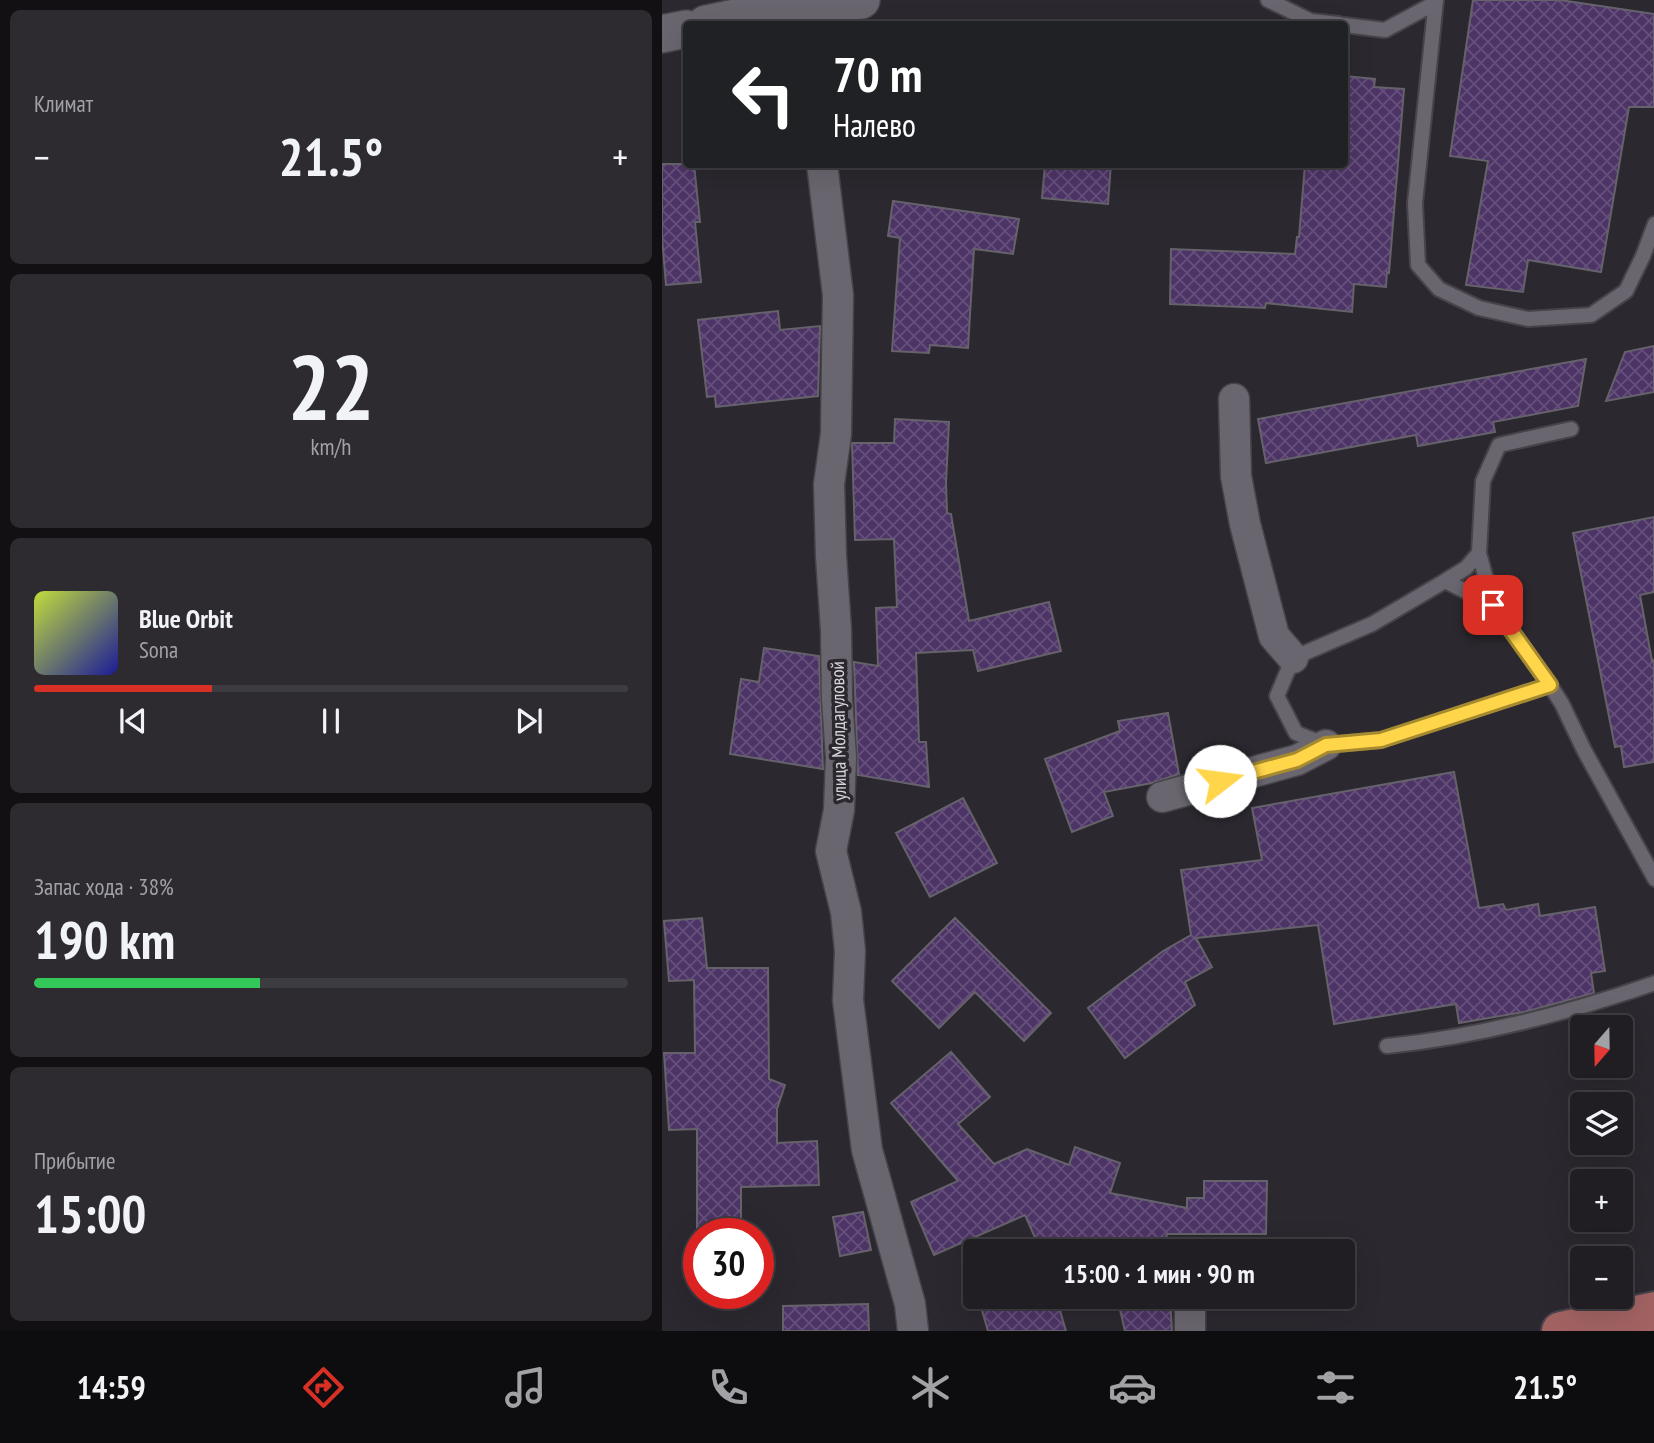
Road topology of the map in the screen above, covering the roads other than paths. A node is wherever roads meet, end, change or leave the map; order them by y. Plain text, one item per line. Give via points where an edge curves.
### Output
1 (861, 0) edge
2 (1268, 0) edge
3 (1436, 2) edge
4 (787, 16) edge
5 (736, 21) edge
6 (1311, 21) edge
7 (1348, 25) edge
8 (683, 30) edge
9 (662, 34) edge
10 (822, 168) edge
11 (1654, 224) edge
12 (1234, 400) dead end
13 (1571, 429) dead end
14 (1479, 553) junction
15 (1445, 580) junction
16 (1493, 605) junction
17 (1293, 659) junction
18 (1550, 685) junction
19 (1326, 745) junction
20 (1162, 797) dead end
21 (1654, 879) edge
22 (1654, 983) edge
23 (1386, 1046) dead end
24 (1190, 1309) edge
25 (1654, 1311) edge
26 (913, 1331) edge
27 (1190, 1331) edge
28 (1561, 1331) edge

1 - 4 street
2 - 6 lane
3 - 7 lane via 1385,30
3 - 11 lane via 1415,203 1418,265 1439,289 1479,309 1528,318 1591,315 1626,291
4 - 5 street
8 - 9 street
10 - 26 street, улица Молдагуловой via 838,295 836,434 829,484 841,757 839,810 831,851 846,912 848,1000 867,1150 910,1304
12 - 17 street via 1236,476 1245,524 1274,636
13 - 14 lane via 1499,445 1483,481
14 - 15 lane via 1466,568
14 - 16 lane
15 - 16 lane
15 - 17 lane via 1372,624
16 - 18 lane
17 - 19 lane via 1277,696 1296,733
18 - 19 lane via 1381,740
18 - 21 lane
19 - 20 street via 1297,760
22 - 23 lane via 1536,1018 1437,1041
24 - 27 street
25 - 28 main road

